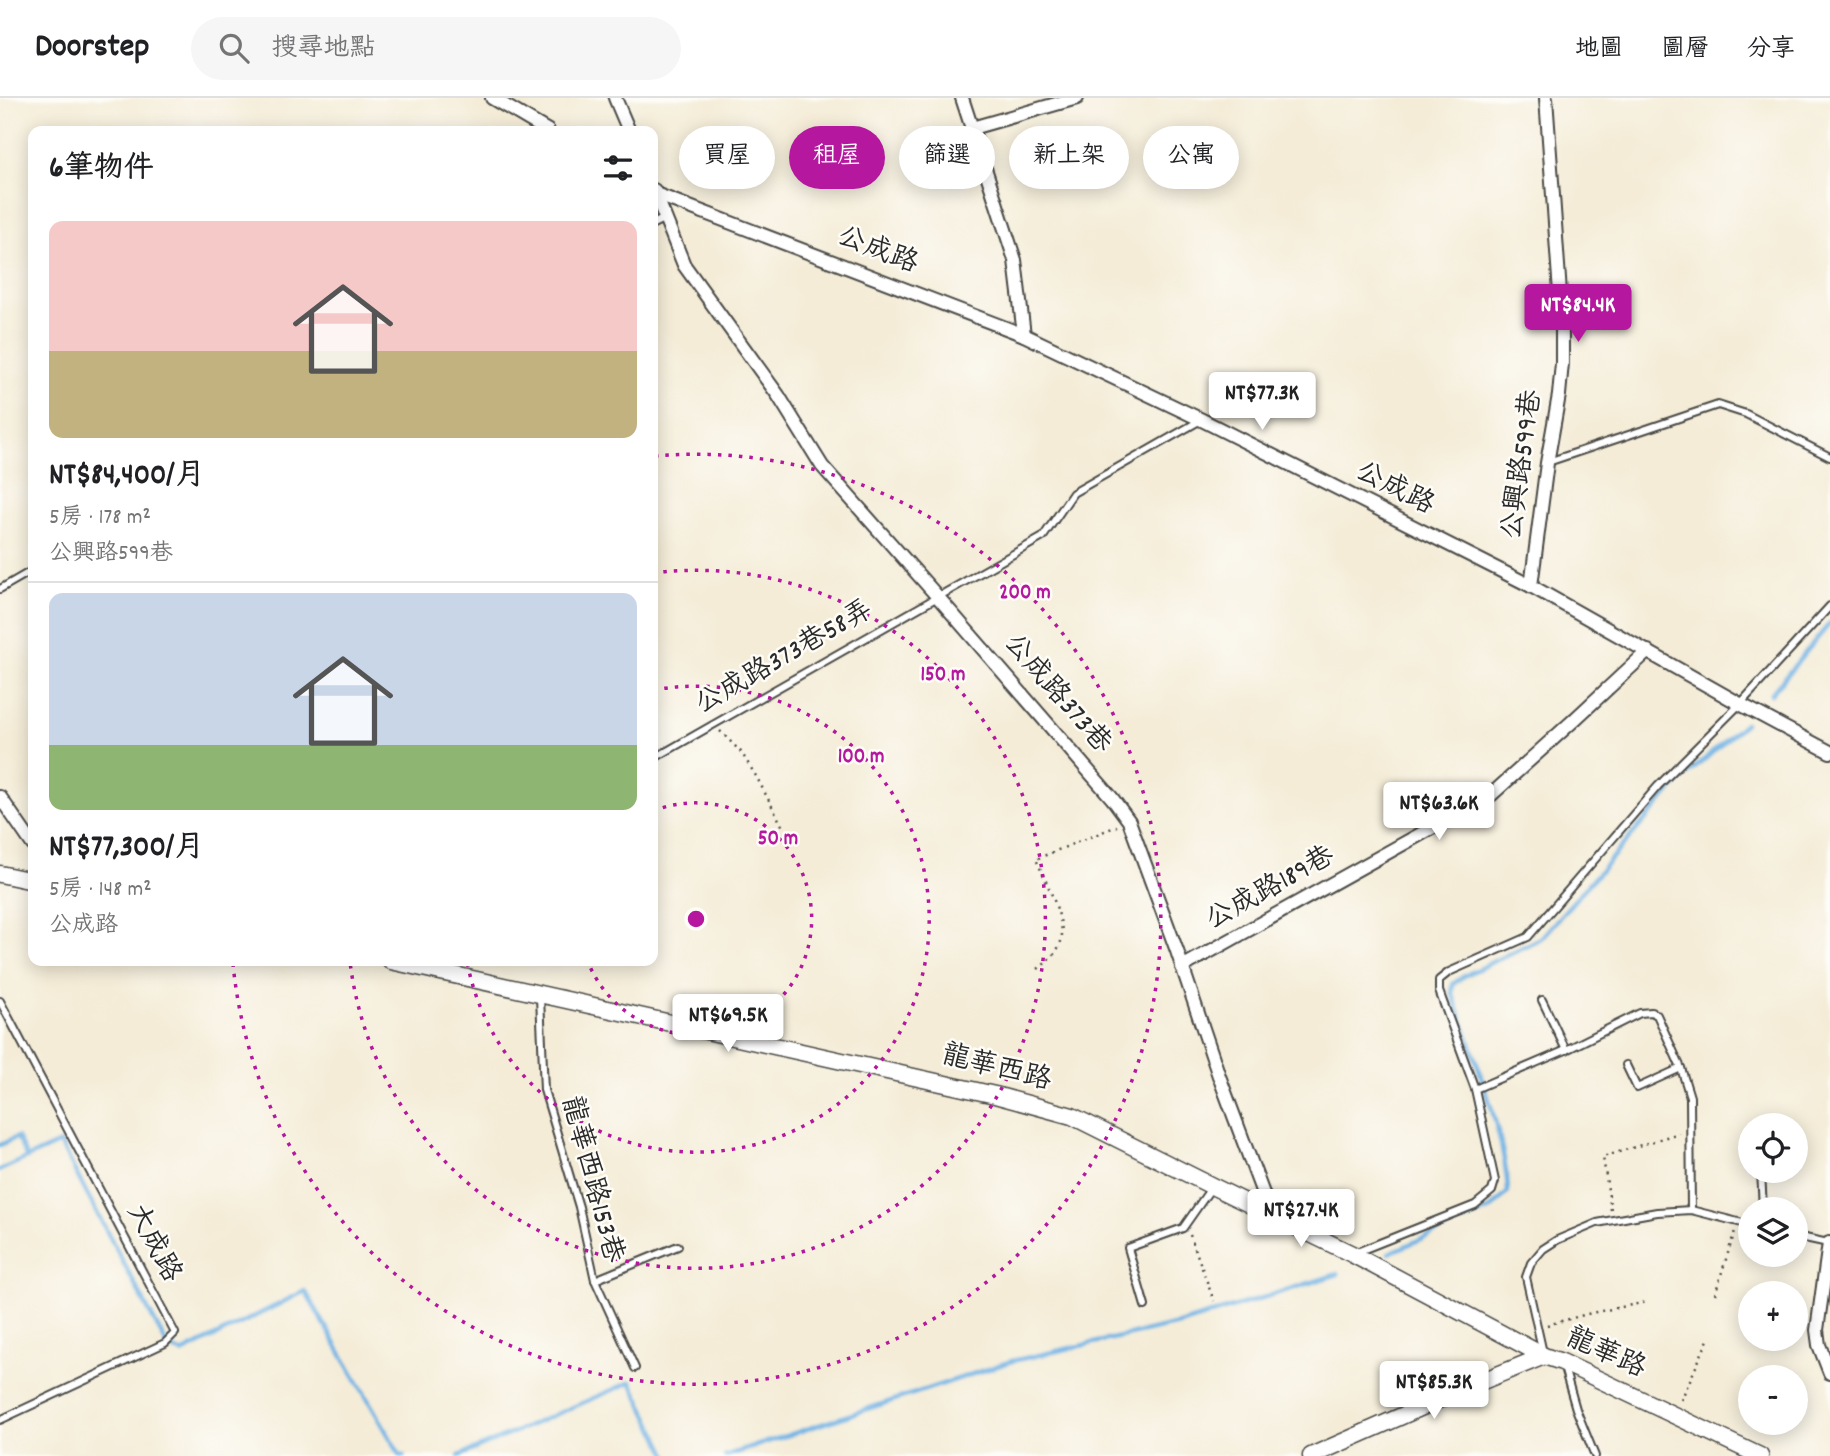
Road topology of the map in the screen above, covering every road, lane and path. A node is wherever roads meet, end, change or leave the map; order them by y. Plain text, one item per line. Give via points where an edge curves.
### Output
1 (492, 98) edge
2 (615, 98) edge
3 (962, 98) edge
4 (1077, 98) edge
5 (1548, 98) edge
6 (540, 126) edge
7 (627, 126) edge
8 (971, 126) edge
9 (979, 126) edge
10 (992, 189) edge
11 (658, 193) edge
12 (658, 201) edge
13 (665, 218) junction
14 (658, 222) edge
15 (1024, 335) junction
16 (1202, 420) junction
17 (1830, 457) edge
18 (1547, 463) junction
19 (28, 573) edge
20 (1531, 586) junction
21 (0, 589) edge
22 (937, 596) junction
23 (1830, 606) edge
24 (1648, 651) junction
25 (1740, 704) junction
26 (713, 724) junction
27 (1830, 752) edge
28 (658, 756) edge
29 (0, 797) edge
30 (1129, 821) junction
31 (784, 829) dead end
32 (28, 838) edge
33 (0, 874) edge
34 (28, 880) edge
35 (414, 966) edge
36 (1182, 967) junction
37 (1038, 969) dead end
38 (540, 994) junction
39 (0, 1000) edge
40 (1542, 1000) dead end
41 (1566, 1050) junction
42 (1626, 1065) dead end
43 (1681, 1068) junction
44 (1478, 1088) junction
45 (1679, 1133) dead end
46 (1212, 1186) junction
47 (1691, 1210) junction
48 (1271, 1214) junction
49 (1612, 1220) junction
50 (1738, 1222) joint
51 (1185, 1224) junction
52 (1808, 1238) edge
53 (1830, 1243) edge
54 (678, 1246) dead end
55 (1352, 1254) junction
56 (595, 1280) junction
57 (1715, 1294) dead end
58 (1214, 1301) dead end
59 (1647, 1302) dead end
60 (1145, 1306) dead end
61 (1537, 1328) junction
62 (1708, 1340) dead end
63 (1544, 1356) junction
64 (1562, 1362) junction
65 (635, 1368) dead end
66 (1830, 1373) edge
67 (1675, 1415) junction
68 (0, 1420) edge
69 (1311, 1456) edge
70 (1595, 1456) edge
71 (1760, 1456) edge

1 - 6 street
2 - 7 street
3 - 8 street
4 - 9 street
5 - 18 street, 公興路599巷 via 1562,321 1559,395
10 - 15 street via 1015,260
11 - 15 street, 公成路
12 - 13 street, 公成路373巷
13 - 14 lane
13 - 22 street, 公成路373巷 via 684,265 778,395 822,466
15 - 16 street, 公成路
16 - 20 street, 公成路
16 - 22 lane, 公成路373巷58弄 via 1073,493 1043,537
17 - 18 lane via 1746,414 1718,405
18 - 20 street, 公興路599巷
19 - 21 lane
20 - 24 street, 公成路
22 - 26 lane, 公成路373巷58弄
22 - 30 street, 公成路373巷
23 - 25 lane
24 - 25 street, 公成路
24 - 36 street, 公成路189巷 via 1490,795
25 - 27 street, 公成路
25 - 44 lane via 1658,786 1528,937 1439,980 1439,992
26 - 28 lane, 公成路373巷58弄
26 - 31 path via 741,752
29 - 32 street
30 - 36 street, 公成路373巷
30 - 37 path via 1036,859 1062,928 1061,943
33 - 34 street
35 - 38 street, 龍華西路
36 - 48 street, 公成路373巷
38 - 46 street, 龍華西路 via 1072,1116
38 - 56 lane, 龍華西路153巷 via 544,1090
39 - 68 lane, 大成路 via 175,1333 165,1343
40 - 41 lane
41 - 43 lane via 1640,1013 1651,1012 1657,1015
41 - 44 lane
42 - 43 lane via 1637,1088
43 - 47 lane via 1690,1097
44 - 55 lane via 1495,1181 1492,1191 1475,1205
45 - 49 path via 1603,1157
46 - 48 street, 龍華西路
46 - 51 lane
47 - 49 lane
47 - 50 lane
48 - 55 street, 龍華西路
49 - 61 lane via 1557,1240 1531,1262 1527,1277
50 - 57 path
51 - 58 path
51 - 60 lane via 1128,1248
52 - 53 lane
53 - 66 street via 1817,1330
54 - 56 lane
55 - 63 street, 龍華西路
56 - 65 lane, 龍華西路153巷
59 - 61 path
61 - 63 lane
62 - 67 path
63 - 64 street, 龍華路
63 - 69 street, 龍華路
64 - 67 street, 龍華路
64 - 70 lane
67 - 71 street, 龍華路

